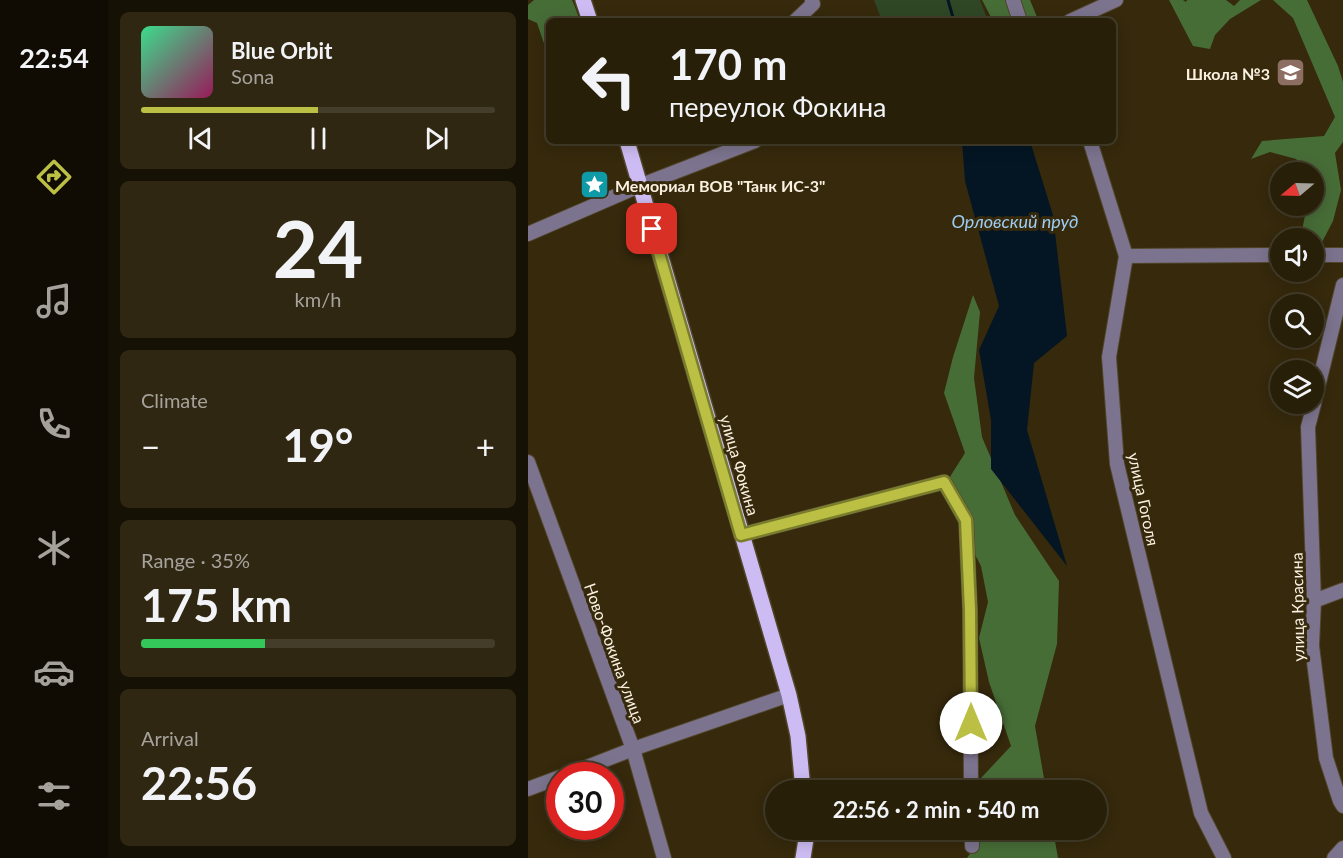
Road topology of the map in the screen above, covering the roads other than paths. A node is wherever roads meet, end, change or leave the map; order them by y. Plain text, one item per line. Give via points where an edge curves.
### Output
1 (583, 0) edge
2 (812, 0) edge
3 (1013, 0) edge
4 (1116, 0) edge
5 (589, 18) edge
6 (798, 18) edge
7 (1019, 18) edge
8 (1077, 18) edge
9 (628, 144) edge
10 (746, 144) edge
11 (1091, 144) edge
12 (639, 186) junction
13 (528, 234) edge
14 (1270, 255) edge
15 (1324, 255) edge
16 (1343, 255) edge
17 (1126, 256) junction
18 (1343, 285) edge
19 (1324, 362) edge
20 (1311, 414) edge
21 (528, 462) edge
22 (741, 535) junction
23 (1343, 590) edge
24 (1314, 601) junction
25 (789, 695) junction
26 (633, 749) junction
27 (599, 762) edge
28 (802, 780) edge
29 (971, 780) edge
30 (546, 782) edge
31 (528, 789) edge
32 (1343, 806) edge
33 (806, 840) edge
34 (972, 840) edge
35 (972, 846) dead end
36 (1343, 848) edge
37 (664, 858) edge
38 (803, 858) edge
39 (1224, 858) edge
40 (1335, 858) edge

1 - 5 main road
2 - 6 street via 813,4
3 - 7 street
4 - 8 street
9 - 12 main road, улица Фокина
10 - 12 street
11 - 17 street, улица Гоголя
12 - 13 street
12 - 22 main road, улица Фокина
14 - 17 street
15 - 16 street
17 - 39 street, улица Гоголя via 1109,357 1117,464 1201,813
18 - 19 street, улица Красина
20 - 24 street, улица Красина via 1308,427
21 - 26 street, Ново-Фокина улица
22 - 25 main road, улица Фокина
22 - 29 street via 944,482 966,520
23 - 24 street
24 - 32 street, улица Красина via 1312,646 1326,759
25 - 26 street
25 - 28 main road, улица Фокина
26 - 27 street
26 - 37 street, Ново-Фокина улица
30 - 31 street
33 - 38 main road
34 - 35 street
36 - 40 street

